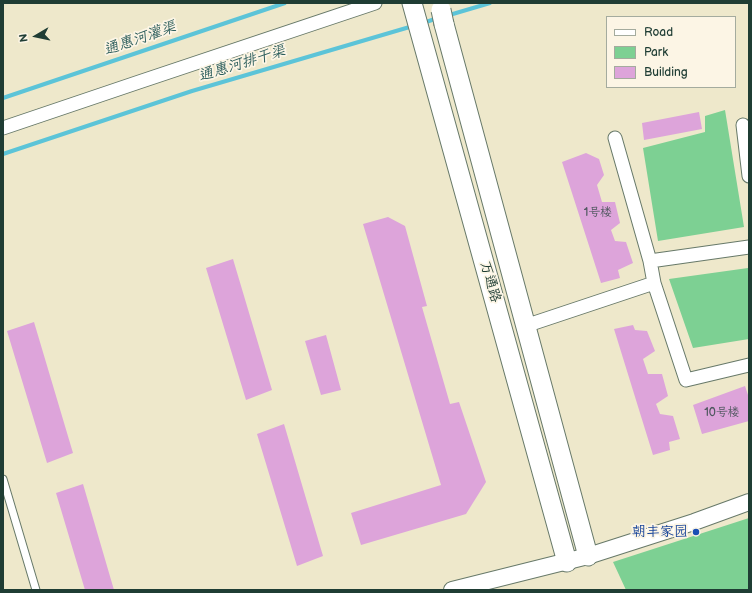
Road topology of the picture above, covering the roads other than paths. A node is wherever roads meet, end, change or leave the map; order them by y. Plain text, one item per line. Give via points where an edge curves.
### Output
1 (375, 3) edge
2 (441, 12) edge
3 (416, 17) edge
4 (743, 125) dead end
5 (3, 128) edge
6 (615, 138) dead end
7 (749, 176) edge
8 (749, 247) edge
9 (650, 261) junction
10 (654, 283) junction
11 (525, 326) junction
12 (749, 364) edge
13 (3, 479) edge
14 (749, 502) edge
15 (588, 556) junction
16 (567, 562) junction
17 (36, 590) edge
18 (452, 590) edge

1 - 5 street
2 - 11 main road, 万通路
3 - 16 main road, 万通路
4 - 7 street
6 - 9 street
8 - 9 street
9 - 10 street
10 - 11 street
10 - 12 street via 686,380
11 - 15 main road, 万通路
13 - 17 lane
14 - 15 street
15 - 16 street
16 - 18 street

